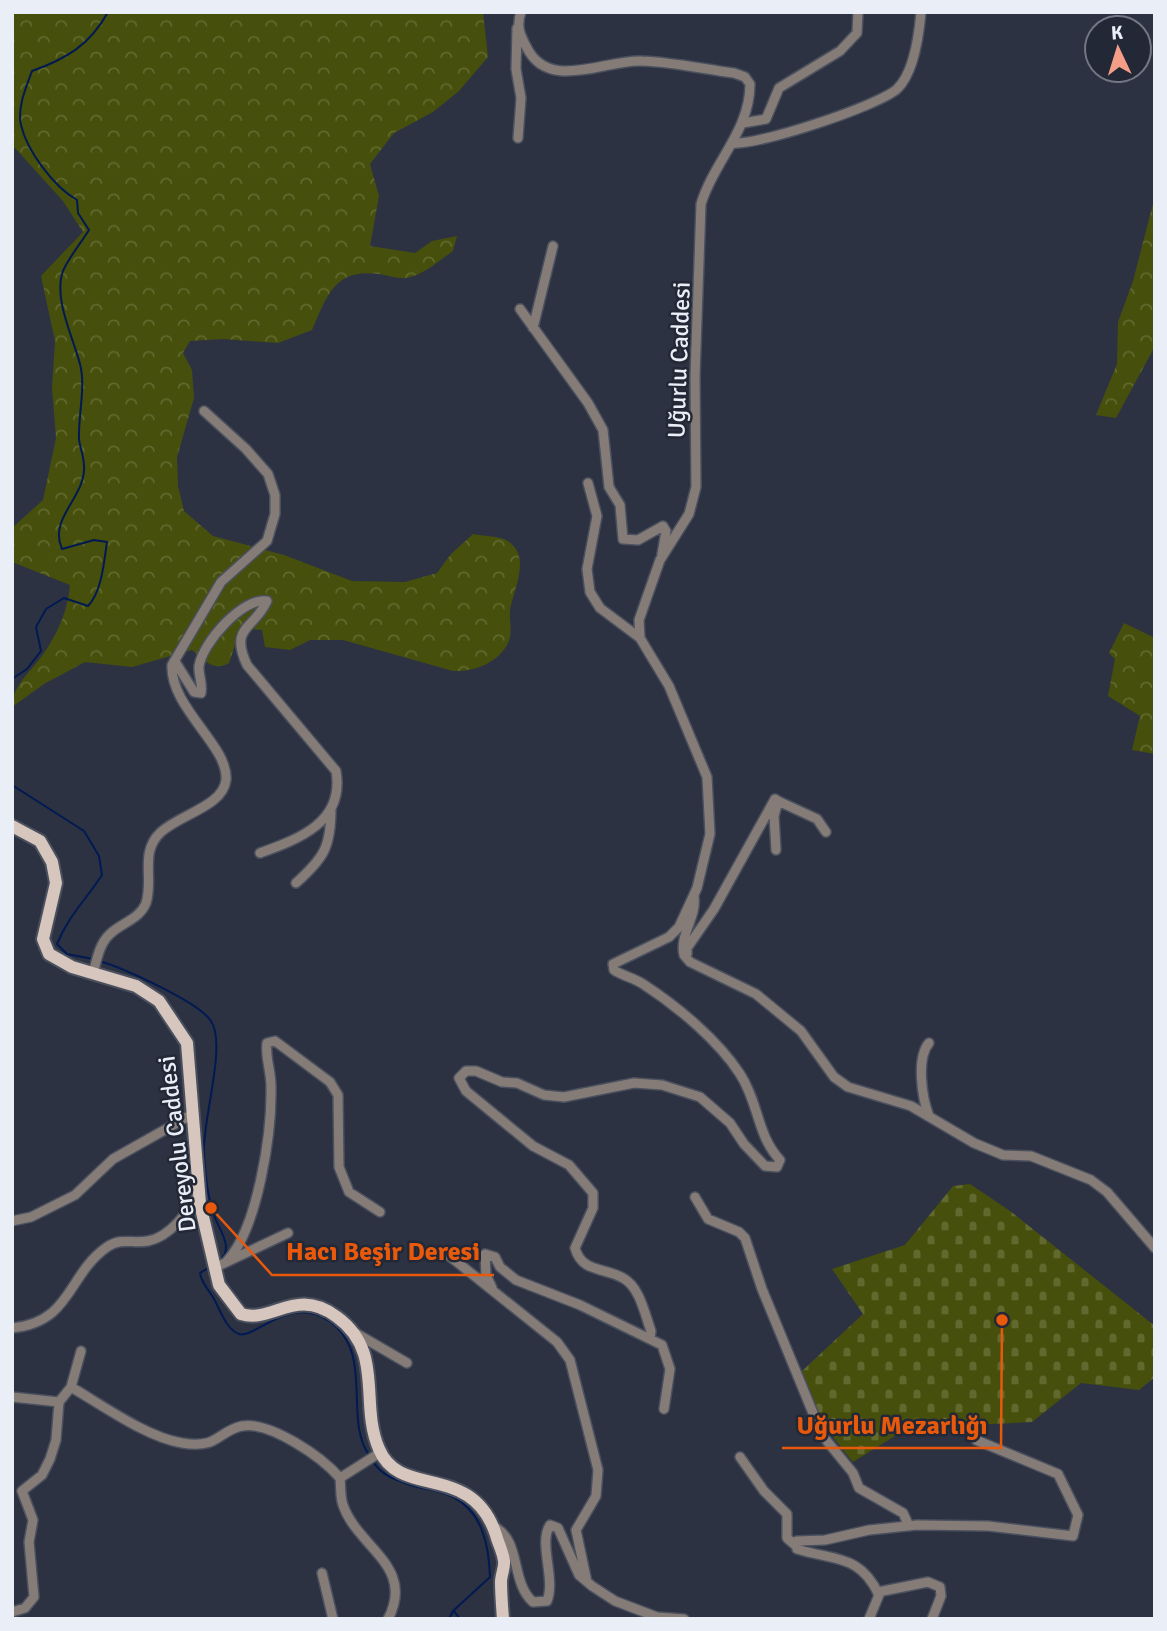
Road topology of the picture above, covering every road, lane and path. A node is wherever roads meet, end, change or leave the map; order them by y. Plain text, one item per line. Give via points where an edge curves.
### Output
1 (521, 12) edge
2 (858, 12) edge
3 (922, 12) edge
4 (517, 23) junction
5 (743, 123) junction
6 (519, 138) dead end
7 (733, 143) junction
8 (553, 247) dead end
9 (520, 309) dead end
10 (533, 328) junction
11 (204, 411) dead end
12 (589, 483) dead end
13 (662, 556) junction
14 (640, 638) junction
15 (176, 663) junction
16 (778, 801) junction
17 (331, 803) junction
18 (12, 826) edge
19 (826, 832) dead end
20 (776, 850) dead end
21 (261, 853) dead end
22 (296, 883) dead end
23 (694, 895) junction
24 (688, 959) junction
25 (94, 969) junction
26 (929, 1043) dead end
27 (191, 1115) junction
28 (929, 1116) junction
29 (199, 1193) junction
30 (695, 1197) dead end
31 (380, 1212) dead end
32 (12, 1221) edge
33 (288, 1234) dead end
34 (1155, 1248) edge
35 (447, 1254) dead end
36 (219, 1261) junction
37 (494, 1293) junction
38 (12, 1328) edge
39 (351, 1330) junction
40 (650, 1338) junction
41 (81, 1351) dead end
42 (407, 1363) dead end
43 (71, 1387) junction
44 (12, 1397) edge
45 (59, 1402) junction
46 (664, 1409) dead end
47 (976, 1440) dead end
48 (377, 1454) junction
49 (740, 1457) dead end
50 (340, 1478) junction
51 (17, 1493) edge
52 (493, 1526) junction
53 (909, 1526) junction
54 (795, 1545) junction
55 (322, 1573) dead end
56 (587, 1582) junction
57 (878, 1592) junction
58 (12, 1612) edge
59 (333, 1619) edge
60 (388, 1619) edge
61 (503, 1619) edge
62 (684, 1619) edge
63 (869, 1619) edge
64 (932, 1619) edge

1 - 4 street
2 - 5 street via 857,33 840,51 779,88 766,119
3 - 7 street via 905,79 896,90 781,134
4 - 5 street, Uğurlu Caddesi via 530,55 547,67 569,72 643,61 745,77 750,95
4 - 6 street
5 - 7 street, Uğurlu Caddesi
7 - 13 street, Uğurlu Caddesi via 708,182 701,204 696,487 689,514
8 - 10 street
9 - 10 street
10 - 13 street via 603,430 609,486 620,505 623,539 638,540 663,526
11 - 15 street via 268,474 275,514 267,541 220,582
12 - 14 street via 597,516 587,569 590,592 600,608
13 - 14 street, Uğurlu Caddesi via 639,620
14 - 23 street via 669,686 707,777 710,834
15 - 17 street via 194,692 201,693 199,667 214,637 237,611 258,600 267,601 239,639 247,665 336,771 338,784
15 - 25 street via 172,665 174,685 211,742 226,780 211,804 187,813 160,833 146,863 146,904 108,935
16 - 19 street via 817,819
16 - 20 street via 773,829
16 - 24 street via 769,805 753,841 687,948
17 - 21 street via 307,835
17 - 22 street via 329,847
18 - 25 main road, Dereyolu Caddesi via 40,841 52,862 56,883 43,939 49,954
23 - 24 street via 696,909 682,948
23 - 40 street via 669,937 620,959 613,964 614,970 667,1002 702,1031 740,1073 757,1107 764,1140 780,1160 777,1167 759,1160 730,1123 700,1097 662,1084 634,1083 564,1097 544,1095 476,1071 466,1071 459,1078 466,1091 533,1146 569,1165 593,1193 593,1208 575,1248 577,1254 589,1268 624,1278 636,1291
24 - 28 street via 756,994 801,1031 834,1077 848,1087
25 - 27 main road, Dereyolu Caddesi via 136,986 159,1002 175,1023 187,1043
26 - 28 street via 924,1049 923,1101
27 - 29 main road, Dereyolu Caddesi
27 - 32 street via 113,1159 75,1195 31,1217
28 - 34 street via 974,1143 1003,1154 1031,1156 1091,1180
29 - 36 main road, Dereyolu Caddesi
29 - 38 street via 170,1230 148,1241 114,1242 93,1259 56,1311 33,1324
30 - 53 street via 708,1219 745,1238 822,1435 853,1473 859,1488 903,1513
31 - 36 street via 349,1192 339,1167 339,1104 334,1089 275,1041 267,1043 271,1086 260,1185 240,1247
33 - 36 street
35 - 37 street
36 - 39 main road, Dereyolu Caddesi via 219,1285 240,1314 258,1316 291,1304 307,1305 335,1316
37 - 40 street via 486,1275 485,1254 495,1257 516,1280
37 - 56 street via 557,1342 570,1360 598,1469 596,1496 576,1530
39 - 42 street
39 - 48 main road via 363,1347
40 - 46 street via 662,1345 668,1357
41 - 43 street
43 - 45 street
43 - 50 street via 179,1443 204,1445 243,1426 268,1428
44 - 45 street
45 - 51 street via 60,1420 50,1459 42,1475
47 - 53 street via 1058,1474 1078,1515 1073,1536 988,1526
48 - 50 street
48 - 52 main road via 404,1472 472,1496 484,1507
49 - 54 street via 787,1514 787,1538
50 - 60 street via 342,1505 390,1568 395,1599
51 - 58 street via 33,1520 29,1542 34,1597 25,1608
52 - 56 street via 509,1539 522,1592 533,1602 547,1601 551,1592 550,1525 558,1528 579,1575
52 - 61 main road via 504,1561
53 - 54 street via 825,1540 803,1539
54 - 57 street via 859,1567 870,1575
55 - 59 street
56 - 62 street via 625,1605 657,1617
57 - 63 street
57 - 64 street via 928,1582 940,1587

